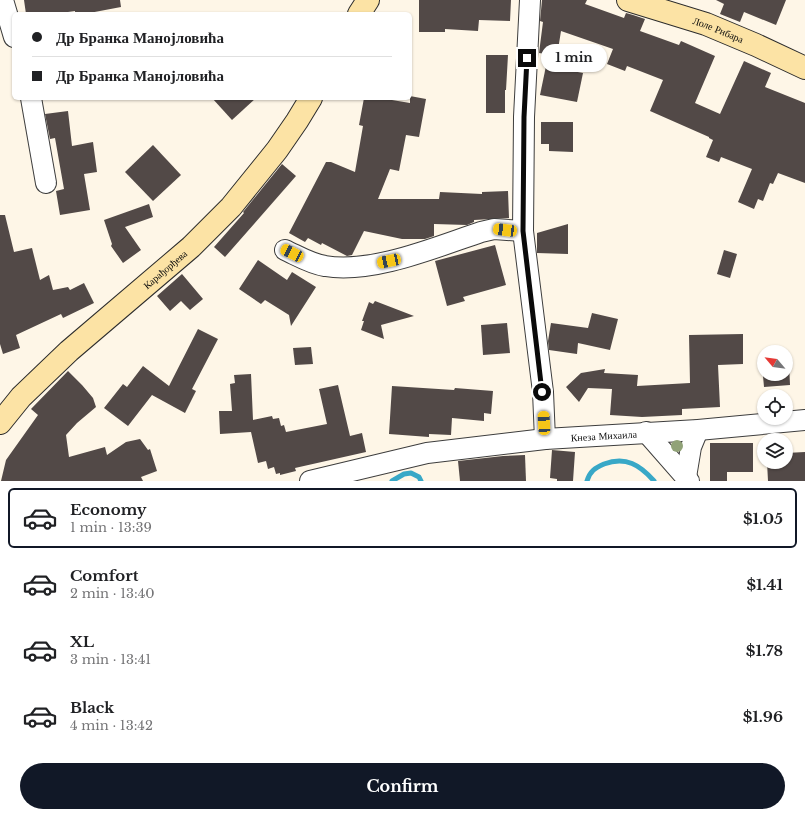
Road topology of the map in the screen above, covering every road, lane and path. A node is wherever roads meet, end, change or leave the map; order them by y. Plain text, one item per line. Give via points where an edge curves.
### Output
1 (3, 0) edge
2 (368, 0) edge
3 (530, 0) edge
4 (628, 0) edge
5 (360, 12) edge
6 (12, 30) edge
7 (805, 68) edge
8 (31, 100) edge
9 (310, 100) edge
10 (46, 183) dead end
11 (523, 231) junction
12 (285, 250) dead end
13 (805, 420) edge
14 (0, 422) edge
15 (698, 430) junction
16 (646, 432) junction
17 (545, 439) junction
18 (687, 479) edge
19 (310, 481) edge

1 - 6 street
2 - 5 main road
3 - 11 street via 524,117
4 - 7 main road, Лоле Рибара via 706,24
8 - 10 street
9 - 14 main road, Карађорђева via 277,150 231,207 191,247 69,351 21,397
11 - 12 street via 488,230 401,258 353,266 323,266
11 - 17 street
13 - 15 street, Кнеза Михаила
15 - 16 street, Кнеза Михаила
15 - 18 street via 691,447
16 - 17 street, Кнеза Михаила
16 - 18 street
17 - 19 street, Кнеза Михаила via 427,453

